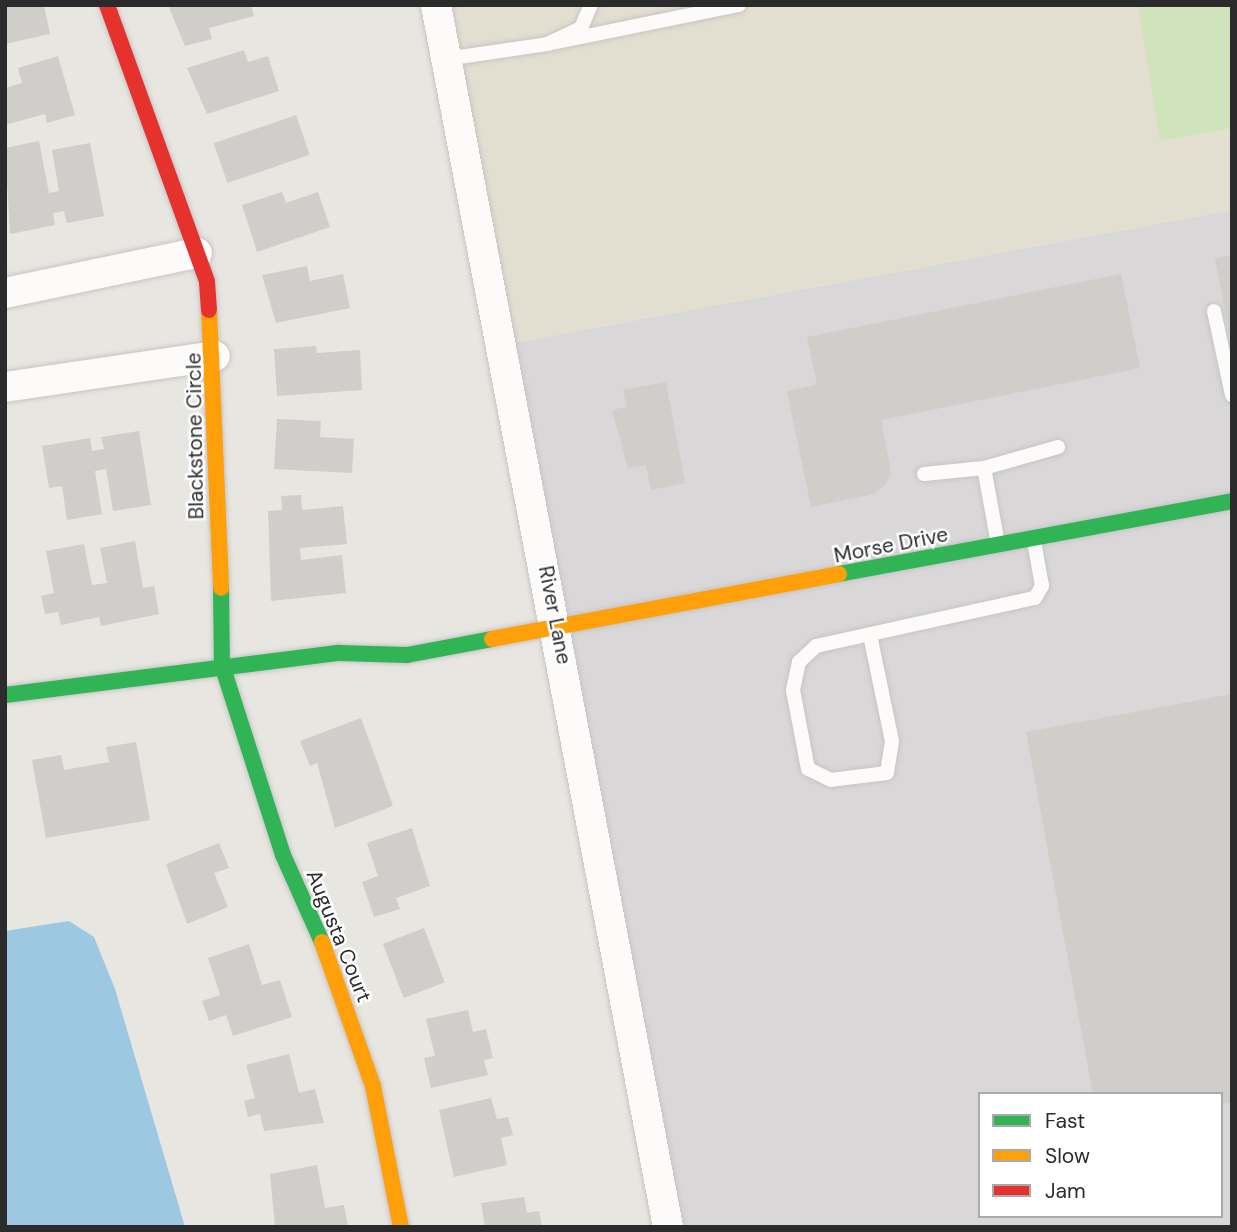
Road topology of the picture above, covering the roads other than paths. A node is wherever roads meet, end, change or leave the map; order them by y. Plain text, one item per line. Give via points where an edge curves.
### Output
1 (107, 5) edge
2 (436, 5) edge
3 (591, 5) edge
4 (739, 5) edge
5 (547, 44) junction
6 (446, 59) junction
7 (197, 253) junction
8 (5, 293) edge
9 (1214, 310) dead end
10 (215, 356) junction
11 (5, 387) edge
12 (1232, 395) edge
13 (1058, 447) dead end
14 (984, 468) junction
15 (924, 474) dead end
16 (1232, 501) edge
17 (1033, 539) junction
18 (998, 546) junction
19 (558, 629) junction
20 (870, 635) junction
21 (222, 665) junction
22 (5, 695) edge
23 (401, 1227) edge
24 (668, 1227) edge

1 - 7 street, Blackstone Circle
2 - 6 street, River Lane
3 - 5 lane via 581,28
4 - 5 lane
5 - 6 lane
6 - 19 street, River Lane
7 - 8 street
7 - 10 street, Blackstone Circle
9 - 12 lane
10 - 11 street
10 - 21 street, Blackstone Circle
13 - 14 lane
14 - 15 lane
14 - 18 lane
16 - 17 street, Morse Drive
17 - 18 street, Morse Drive
17 - 20 lane via 1042,586 1035,598
18 - 19 street, Morse Drive
19 - 21 street, Morse Drive via 407,655 339,653
19 - 24 street, River Lane
20 - 20 lane via 816,646 799,662 793,690 808,769 831,780 887,773 892,741
21 - 22 street
21 - 23 street, Augusta Court via 283,855 313,917 373,1086

